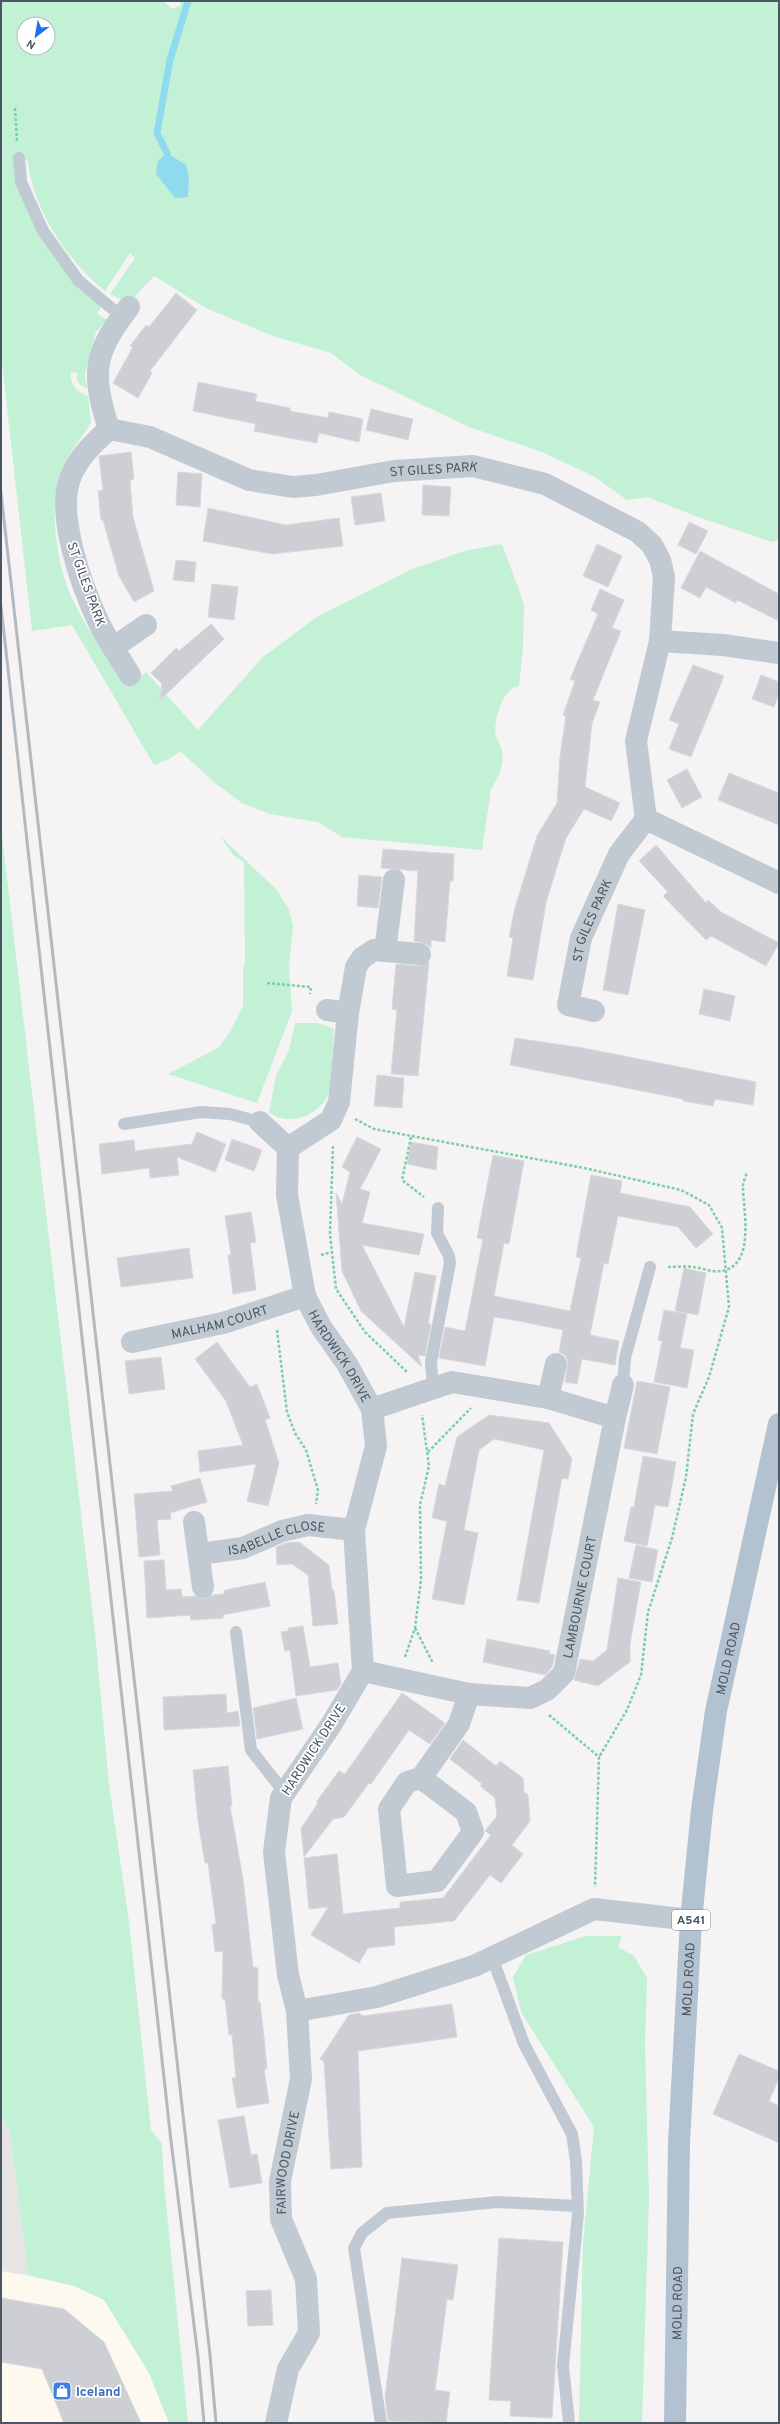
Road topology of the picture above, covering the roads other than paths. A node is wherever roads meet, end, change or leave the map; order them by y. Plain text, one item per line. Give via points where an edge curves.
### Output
1 (19, 158) road end
2 (126, 312) joint
3 (109, 429) junction
4 (146, 625) dead end
5 (660, 641) junction
6 (114, 647) junction
7 (779, 653) edge
8 (130, 675) dead end
9 (646, 819) junction
10 (394, 880) dead end
11 (779, 883) edge
12 (385, 951) junction
13 (420, 954) dead end
14 (327, 1010) road end
15 (594, 1011) dead end
16 (348, 1013) junction
17 (260, 1122) joint
18 (124, 1124) dead end
19 (288, 1148) junction
20 (438, 1208) road end
21 (650, 1267) road end
22 (305, 1296) junction
23 (132, 1342) dead end
24 (556, 1364) dead end
25 (623, 1385) joint
26 (426, 1390) junction
27 (548, 1398) junction
28 (372, 1409) junction
29 (615, 1418) junction
30 (779, 1424) edge
31 (194, 1522) dead end
32 (354, 1530) junction
33 (200, 1554) junction
34 (203, 1587) dead end
35 (236, 1632) dead end
36 (364, 1671) junction
37 (469, 1694) junction
38 (421, 1778) junction
39 (284, 1792) junction
40 (691, 1920) junction
41 (492, 1957) junction
42 (297, 2011) junction
43 (577, 2206) junction
44 (276, 2423) edge
45 (381, 2423) edge
46 (569, 2423) edge
47 (675, 2423) edge

1 - 2 lane via 21,182 43,231 78,280
2 - 3 street via 106,339 96,374
3 - 5 street, ST GILES PARK via 150,437 249,480 293,487 394,471 473,466 545,484 638,532 652,545 660,560 664,577
3 - 6 street, ST GILES PARK via 87,449 70,476 66,500 71,547 99,623
4 - 6 street
5 - 7 street via 723,645
5 - 9 street, ST GILES PARK via 636,741
6 - 8 street, ST GILES PARK
9 - 11 street
9 - 15 street, ST GILES PARK via 619,854 581,938 568,1005
10 - 12 street via 400,911
12 - 13 street
12 - 16 street via 374,950 362,958 356,967
14 - 16 street
16 - 19 street via 339,1102 331,1120
17 - 18 lane via 230,1114 201,1112
17 - 19 street
19 - 22 street, HARDWICK DRIVE via 287,1195
20 - 26 lane via 437,1233 450,1263
21 - 25 lane via 625,1358
22 - 23 street, MALHAM COURT via 223,1323
22 - 28 street, HARDWICK DRIVE via 321,1327 347,1364
24 - 27 street
25 - 29 street, LAMBOURNE COURT
26 - 27 street via 452,1382
26 - 28 street
27 - 29 street
28 - 32 street, HARDWICK DRIVE via 376,1446
29 - 37 street, LAMBOURNE COURT via 564,1673 547,1690 530,1698
30 - 40 main road, MOLD ROAD / A541 via 716,1711 702,1810
31 - 33 street
32 - 33 street, ISABELLE CLOSE via 308,1525 282,1531 243,1548
32 - 36 street, HARDWICK DRIVE
33 - 34 street
35 - 39 lane via 251,1750
36 - 37 street
36 - 39 street, HARDWICK DRIVE via 331,1725
37 - 38 street via 459,1724
38 - 38 street via 466,1812 473,1832 437,1881 397,1886 389,1809 407,1782
39 - 42 street, HARDWICK DRIVE via 274,1852 288,1975
40 - 41 street via 594,1909
40 - 47 main road, MOLD ROAD / A541 via 676,2219
41 - 42 street via 474,1966 377,1997
41 - 43 lane via 524,2044 572,2134 576,2161
42 - 44 street, FAIRWOOD DRIVE via 300,2079 280,2181 281,2219 306,2279 309,2333 288,2369
43 - 45 lane via 497,2202 387,2213 362,2233 354,2248
43 - 46 lane via 563,2366

